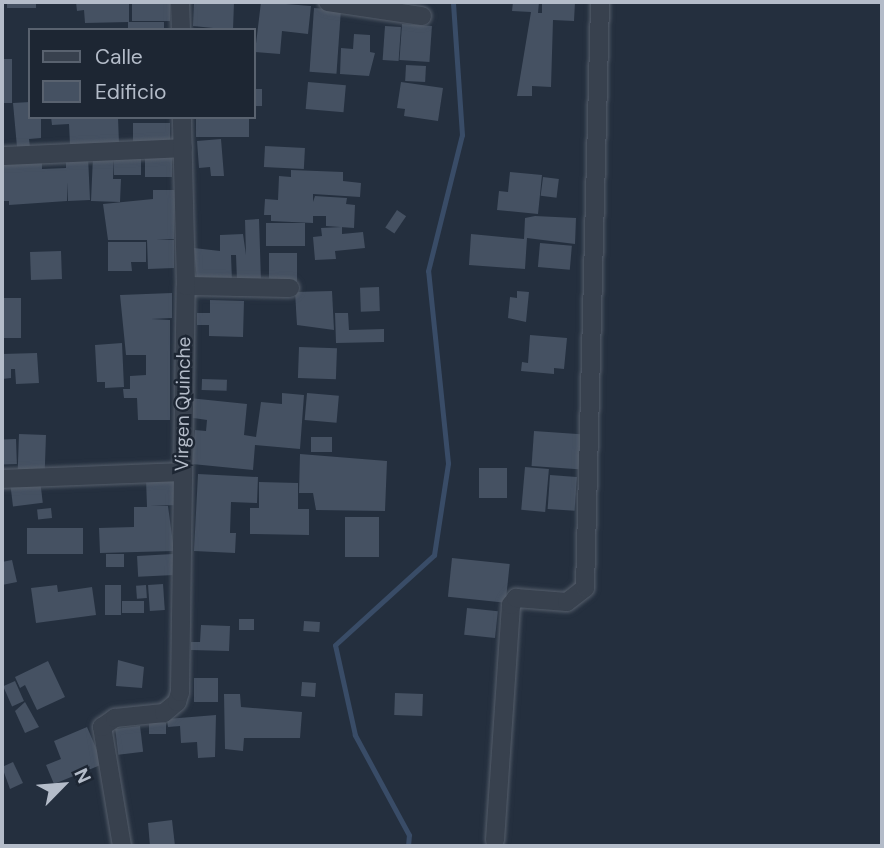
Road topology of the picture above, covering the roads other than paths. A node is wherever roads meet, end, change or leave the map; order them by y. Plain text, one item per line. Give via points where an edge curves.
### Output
1 (180, 2) edge
2 (328, 2) edge
3 (600, 2) edge
4 (422, 16) dead end
5 (181, 28) edge
6 (182, 119) edge
7 (183, 148) junction
8 (2, 156) edge
9 (186, 286) junction
10 (290, 288) dead end
11 (181, 472) junction
12 (2, 479) edge
13 (495, 840) dead end
14 (122, 846) edge

1 - 5 street
2 - 4 street
3 - 13 street via 585,588 567,602 516,598 511,605
6 - 7 street, Virgen Quinche
7 - 8 street
7 - 9 street, Virgen Quinche
9 - 10 street
9 - 11 street, Virgen Quinche
11 - 12 street
11 - 14 street, Virgen Quinche via 177,702 164,713 116,719 102,727

